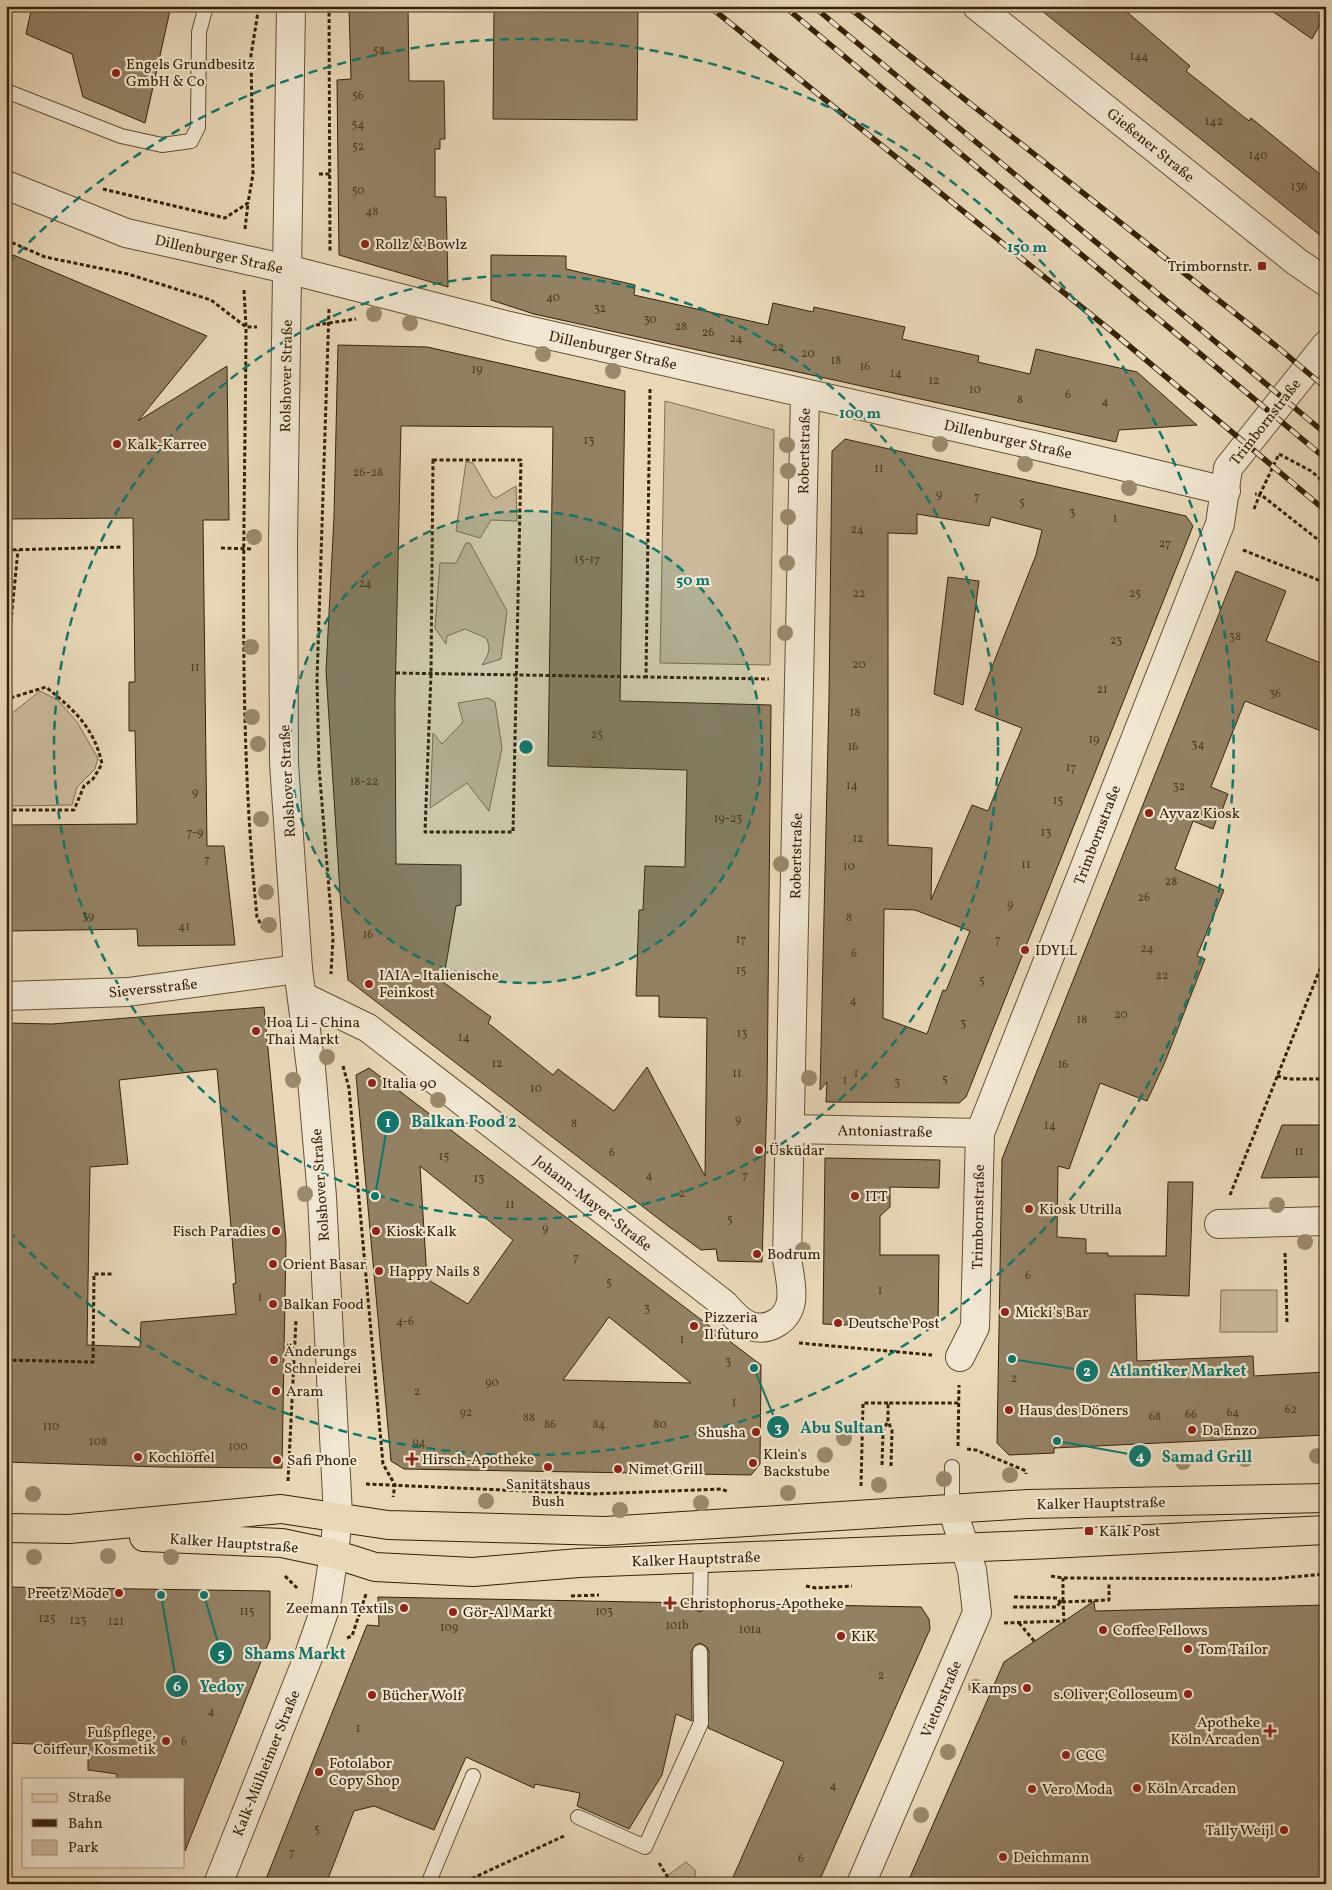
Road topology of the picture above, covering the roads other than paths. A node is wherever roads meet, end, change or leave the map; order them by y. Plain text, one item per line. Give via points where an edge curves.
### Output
1 (206, 6) edge
2 (291, 6) edge
3 (977, 6) edge
4 (6, 91) edge
5 (6, 185) edge
6 (287, 269) junction
7 (1326, 282) edge
8 (1326, 345) edge
9 (805, 394) junction
10 (1226, 491) junction
11 (298, 970) junction
12 (6, 996) edge
13 (302, 996) junction
14 (791, 1129) junction
15 (980, 1134) junction
16 (1326, 1221) edge
17 (1219, 1224) dead end
18 (785, 1316) joint
19 (960, 1357) road end
20 (952, 1467) dead end
21 (1326, 1498) edge
22 (952, 1508) junction
23 (338, 1516) junction
24 (6, 1528) edge
25 (70, 1529) junction
26 (1326, 1530) edge
27 (966, 1547) junction
28 (334, 1554) junction
29 (701, 1559) junction
30 (700, 1603) dead end
31 (700, 1652) dead end
32 (472, 1776) dead end
33 (578, 1817) road end
34 (218, 1884) edge
35 (428, 1884) edge
36 (862, 1884) edge

1 - 4 lane via 199,32 198,127 192,141 162,145 121,136
2 - 6 street, Rolshover Straße
3 - 7 street, Gießener Straße
5 - 6 street, Dillenburger Straße via 126,233
6 - 9 street, Dillenburger Straße via 509,326
6 - 11 street, Rolshover Straße via 284,763
8 - 10 street, Trimbornstraße via 1228,468
9 - 10 street, Dillenburger Straße
9 - 14 street, Robertstraße
10 - 15 street, Trimbornstraße via 1220,524
11 - 12 street, Sieversstraße via 128,992
11 - 13 street, Rolshover Straße
13 - 18 street, Johann-Mayer-Straße via 368,1028 724,1304 738,1319 759,1328 769,1327
13 - 23 street, Rolshover Straße via 322,1197
14 - 15 street, Antoniastraße
14 - 18 street, Robertstraße via 788,1258 792,1298
15 - 19 street, Trimbornstraße via 975,1326
16 - 17 street
20 - 22 lane
21 - 22 main road, Kalker Hauptstraße
22 - 23 main road, Kalker Hauptstraße via 605,1531 388,1525
22 - 27 street, Vietorstraße
23 - 25 main road, Kalker Hauptstraße via 282,1509
23 - 28 street, Rolshover Straße
24 - 25 main road, Kalker Hauptstraße
25 - 28 main road, Kalker Hauptstraße via 133,1537 282,1543
26 - 27 main road, Kalker Hauptstraße
27 - 29 main road, Kalker Hauptstraße
27 - 36 street, Vietorstraße via 977,1613
28 - 29 main road, Kalker Hauptstraße via 375,1566 473,1572 579,1563
28 - 34 street, Kalk-Mülheimer Straße via 326,1606 309,1655
29 - 30 lane
31 - 33 lane via 701,1723 645,1847
32 - 35 lane

